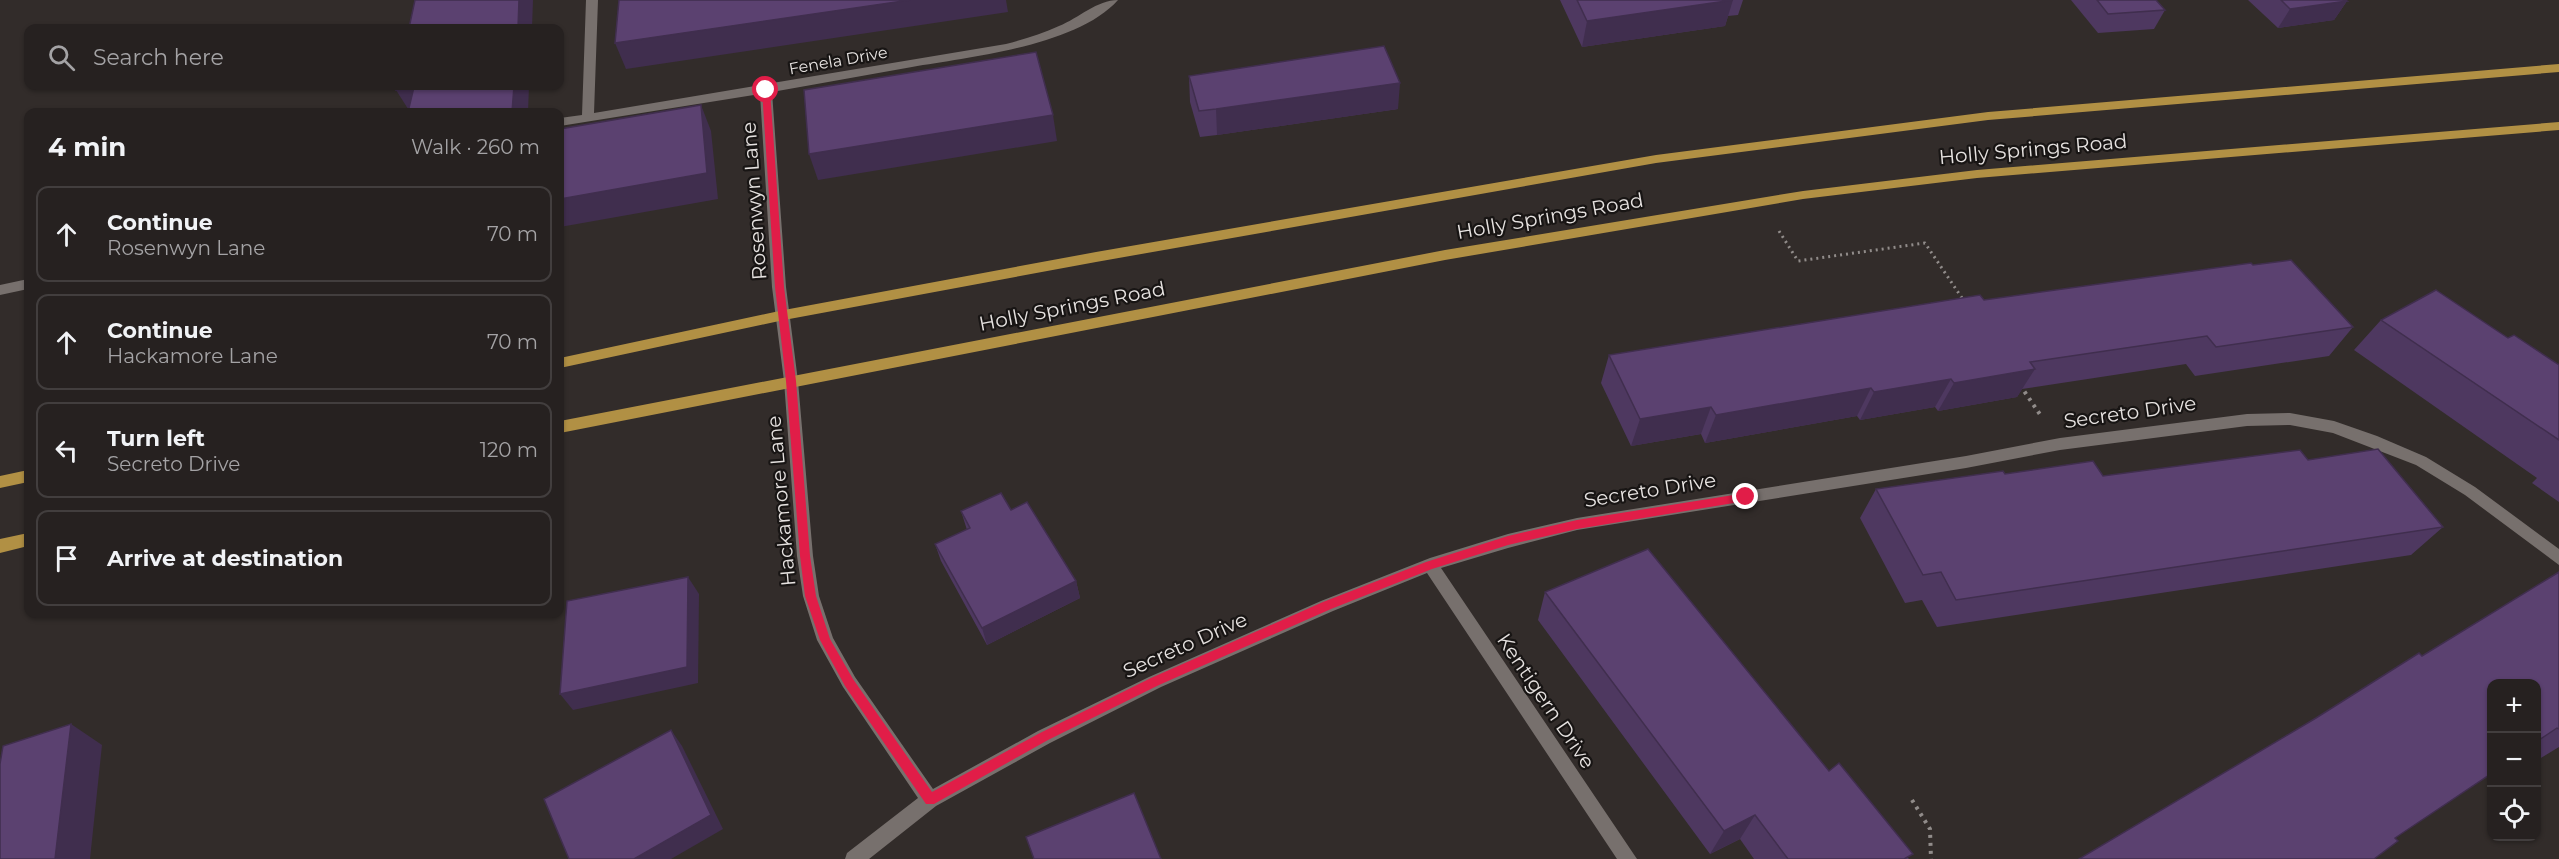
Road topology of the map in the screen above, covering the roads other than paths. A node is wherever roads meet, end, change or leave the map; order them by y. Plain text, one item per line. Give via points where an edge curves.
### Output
1 (592, 0) edge
2 (1112, 0) edge
3 (2559, 68) edge
4 (766, 90) junction
5 (588, 117) junction
6 (564, 121) edge
7 (2559, 126) edge
8 (24, 285) edge
9 (0, 290) edge
10 (784, 315) junction
11 (564, 362) edge
12 (791, 381) junction
13 (564, 426) edge
14 (24, 477) edge
15 (0, 482) edge
16 (24, 541) edge
17 (0, 546) edge
18 (2559, 558) edge
19 (1430, 565) junction
20 (930, 800) junction
21 (854, 859) edge
22 (1628, 859) edge

1 - 5 street
2 - 4 street, Fenela Drive via 1078,22 1017,45
3 - 10 main road, Holly Springs Road via 1988,116 1656,159
4 - 5 street, Fenela Drive
4 - 10 street, Rosenwyn Lane
5 - 6 street, Fenela Drive
7 - 12 main road, Holly Springs Road via 1977,174 1803,195 1445,255
8 - 9 street
10 - 11 main road, Holly Springs Road
10 - 12 street, Rosenwyn Lane
12 - 13 main road, Holly Springs Road
12 - 20 street, Hackamore Lane via 805,556 811,596 825,640
14 - 15 main road
16 - 17 main road
18 - 19 street, Secreto Drive via 2470,491 2421,461 2334,427 2290,419 2247,420 2060,444 1577,524
19 - 20 street, Secreto Drive via 1155,682
19 - 22 street, Kentigern Drive
20 - 21 street, Secreto Drive

